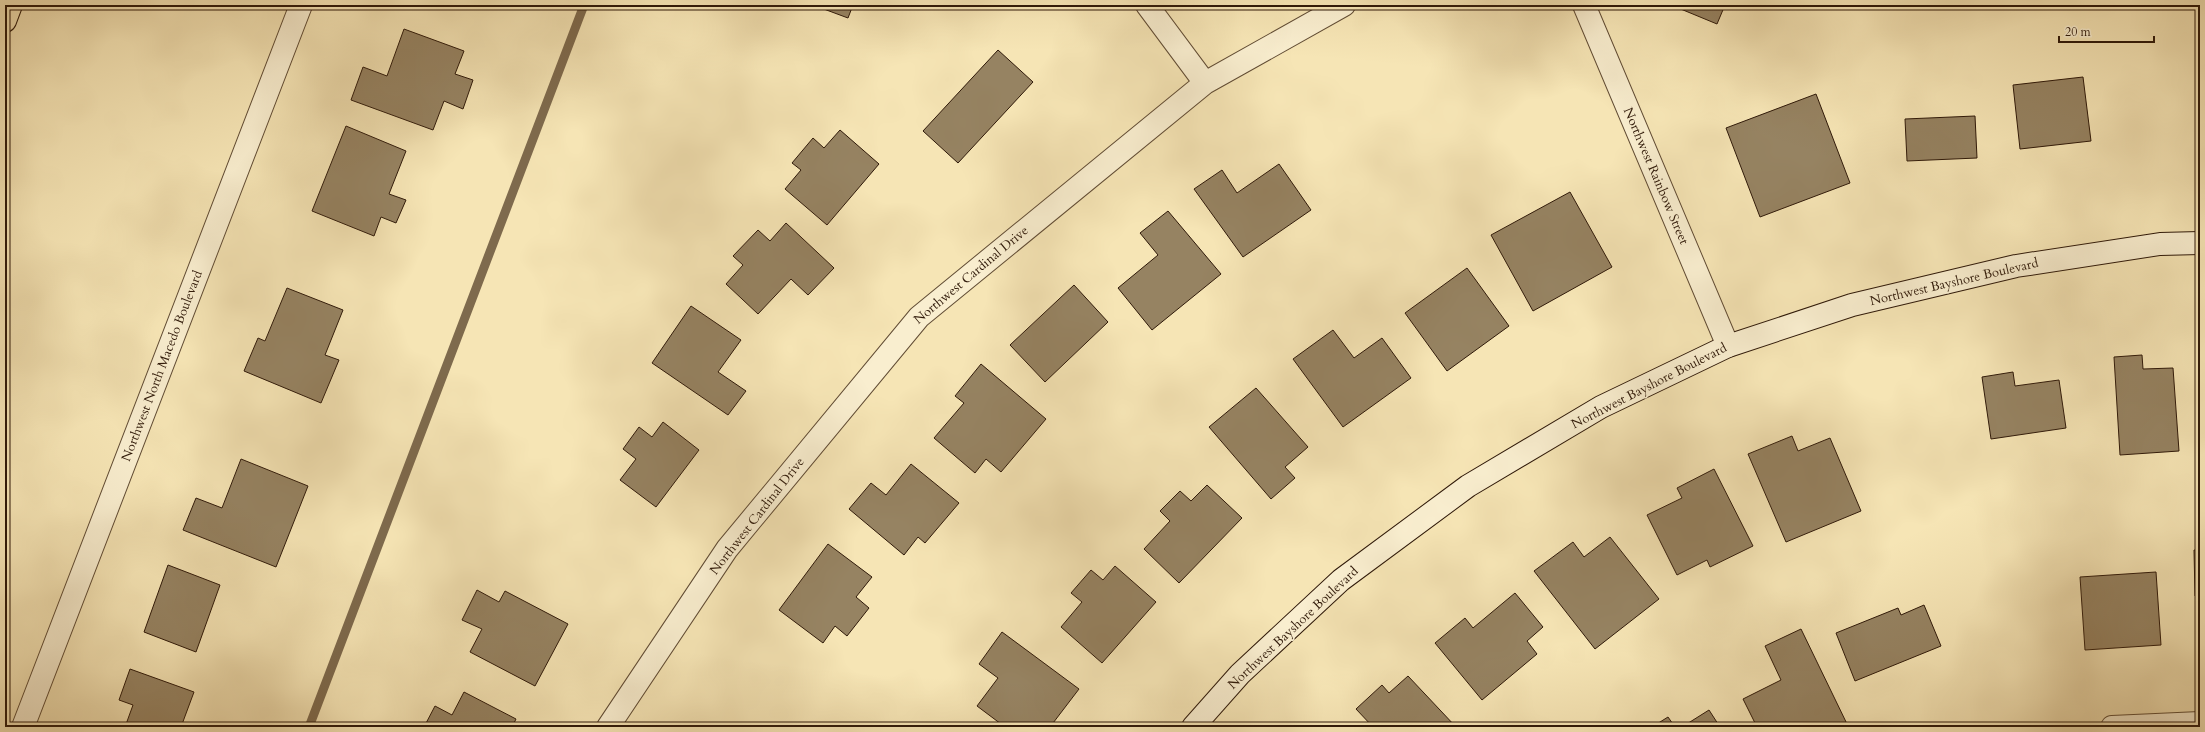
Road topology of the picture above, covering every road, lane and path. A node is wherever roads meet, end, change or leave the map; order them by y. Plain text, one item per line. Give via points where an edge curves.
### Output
1 (11, 5) edge
2 (300, 5) edge
3 (1147, 5) edge
4 (1344, 5) edge
5 (1584, 5) edge
6 (5, 21) edge
7 (1205, 82) junction
8 (2200, 243) edge
9 (1728, 346) junction
10 (2200, 723) edge
11 (23, 727) edge
12 (608, 727) edge
13 (1193, 727) edge
14 (2112, 727) edge

1 - 6 highway
2 - 11 street, Northwest North Macedo Boulevard
3 - 7 street
4 - 7 street, Northwest Cardinal Drive
5 - 9 street, Northwest Rainbow Street
7 - 12 street, Northwest Cardinal Drive via 919,317 727,550
8 - 9 street, Northwest Bayshore Boulevard via 2160,244 2016,266 1852,305
9 - 13 street, Northwest Bayshore Boulevard via 1601,407 1468,486 1341,580 1240,674
10 - 14 street

